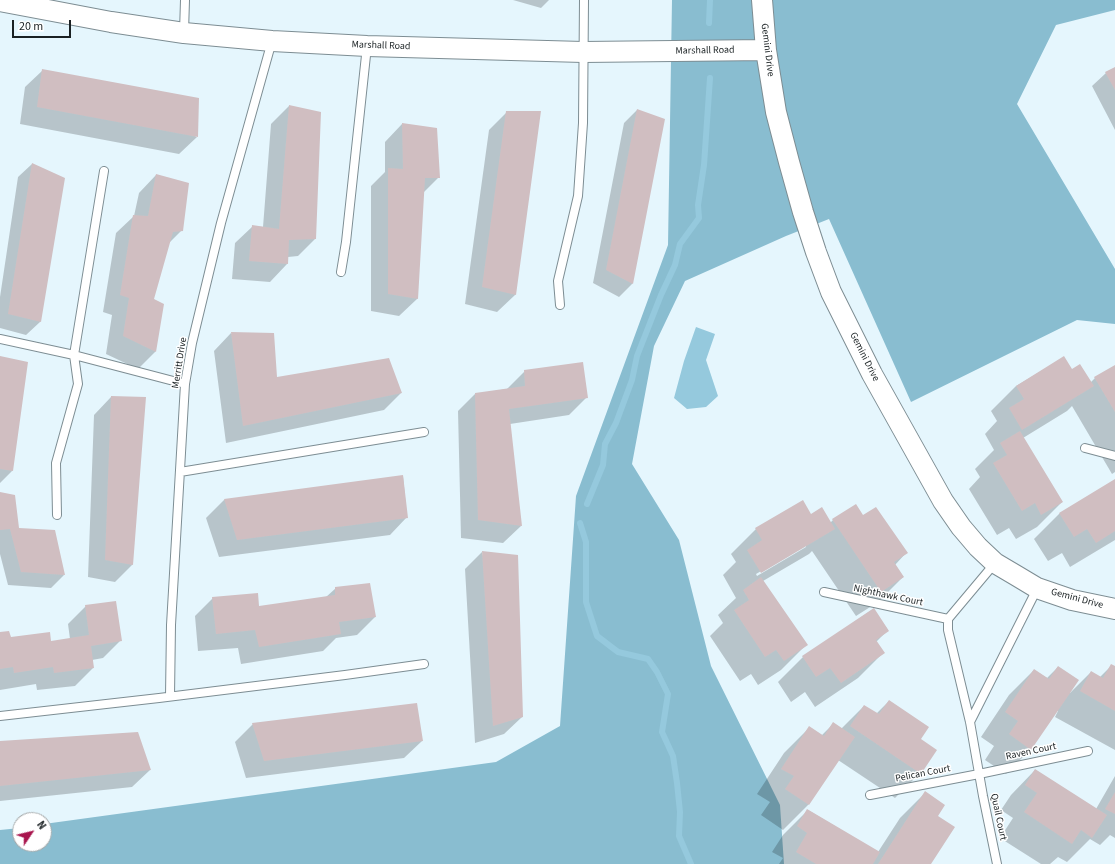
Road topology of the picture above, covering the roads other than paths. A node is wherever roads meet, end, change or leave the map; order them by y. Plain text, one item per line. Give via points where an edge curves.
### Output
1 (185, 0) edge
2 (584, 0) edge
3 (762, 0) edge
4 (0, 1) edge
5 (184, 33) junction
6 (272, 41) junction
7 (367, 46) junction
8 (766, 50) junction
9 (583, 52) junction
10 (104, 171) dead end
11 (341, 272) dead end
12 (560, 306) dead end
13 (0, 339) edge
14 (74, 355) junction
15 (185, 384) junction
16 (424, 432) dead end
17 (1085, 448) dead end
18 (1115, 456) edge
19 (180, 472) junction
20 (57, 515) dead end
21 (995, 563) junction
22 (1037, 588) junction
23 (824, 592) dead end
24 (1115, 609) edge
25 (948, 619) junction
26 (424, 664) dead end
27 (170, 696) junction
28 (0, 716) edge
29 (970, 722) junction
30 (1088, 751) dead end
31 (979, 774) junction
32 (870, 795) dead end
33 (998, 864) edge

1 - 5 lane
2 - 9 lane
3 - 8 street, Gemini Drive
4 - 5 street, Marshall Road
5 - 6 street, Marshall Road
6 - 7 street, Marshall Road
6 - 15 lane, Merritt Drive via 221,223 192,343
7 - 9 street, Marshall Road
7 - 11 lane
8 - 9 street, Marshall Road
8 - 21 street, Gemini Drive via 776,112 789,162 805,219 831,292 872,374 943,501 961,527
9 - 12 lane via 583,123 578,196 558,281
10 - 14 lane
13 - 14 lane
14 - 15 lane
14 - 20 lane via 78,384 56,463
15 - 19 lane, Merritt Drive
16 - 19 lane
17 - 18 lane
19 - 27 lane, Merritt Drive via 171,625
21 - 22 street, Gemini Drive
21 - 25 lane
22 - 24 street, Gemini Drive via 1072,600
22 - 29 lane
23 - 25 lane, Nighthawk Court
25 - 29 lane, Quail Court via 948,630
26 - 27 lane
27 - 28 lane
29 - 31 lane, Quail Court
30 - 31 lane, Raven Court
31 - 32 lane, Pelican Court
31 - 33 lane, Quail Court

